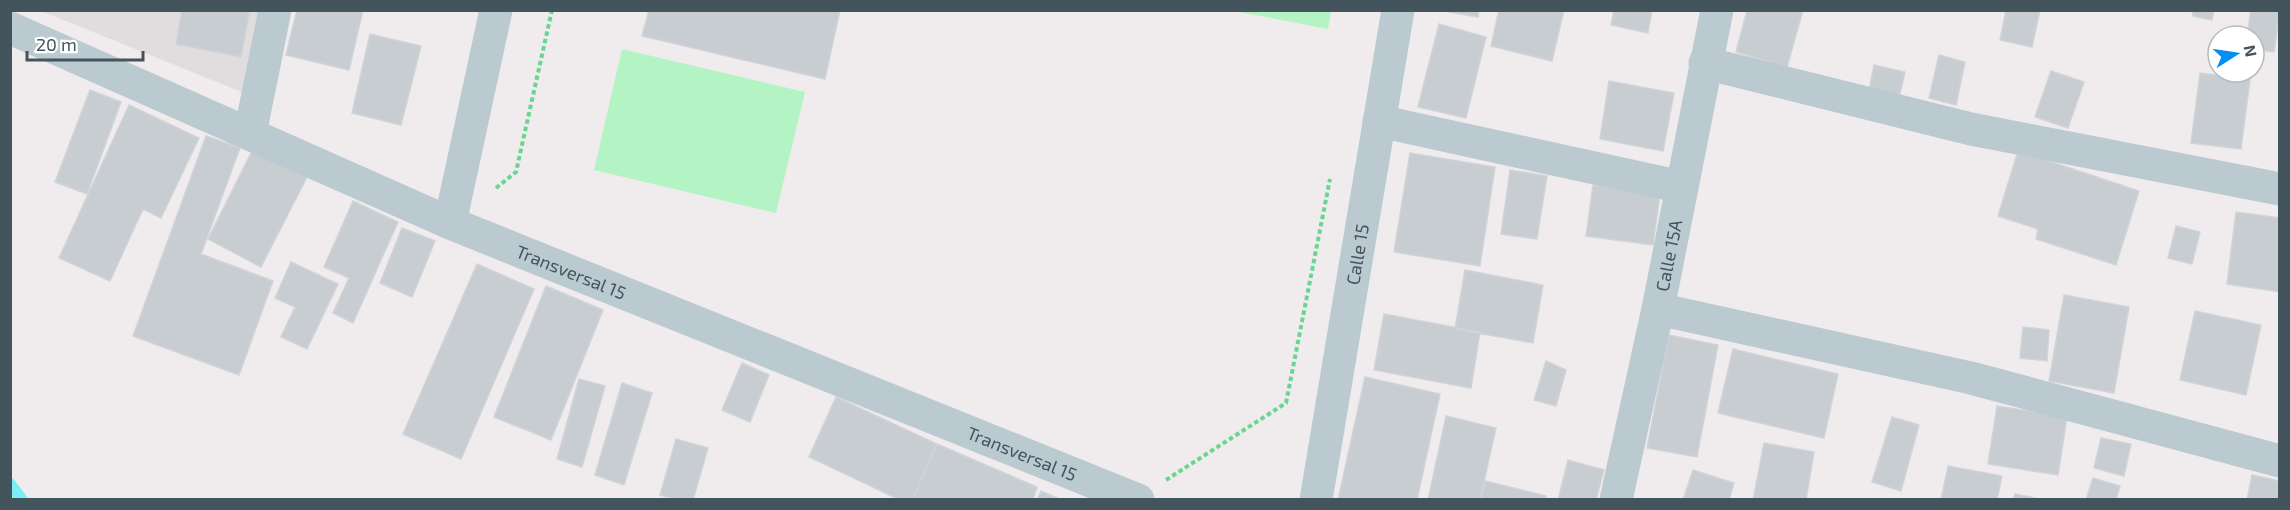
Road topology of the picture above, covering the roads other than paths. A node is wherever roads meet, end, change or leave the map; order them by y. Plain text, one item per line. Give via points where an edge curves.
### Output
1 (275, 10) edge
2 (496, 10) edge
3 (1398, 10) edge
4 (1716, 10) edge
5 (10, 28) edge
6 (1705, 63) junction
7 (1379, 121) junction
8 (250, 134) junction
9 (1682, 187) junction
10 (2280, 189) edge
11 (450, 223) junction
12 (1658, 309) junction
13 (2280, 461) edge
14 (1137, 499) edge
15 (1316, 500) edge
16 (1616, 500) edge

1 - 8 street
2 - 11 street
3 - 7 street, Calle 15
4 - 6 street, Calle 15A
5 - 8 street, Transversal 15
6 - 9 street, Calle 15A
6 - 10 street via 1971,129
7 - 9 street
7 - 15 street, Calle 15
8 - 11 street, Transversal 15
9 - 12 street, Calle 15A
11 - 14 street, Transversal 15
12 - 13 street via 1971,378
12 - 16 street, Calle 15A

